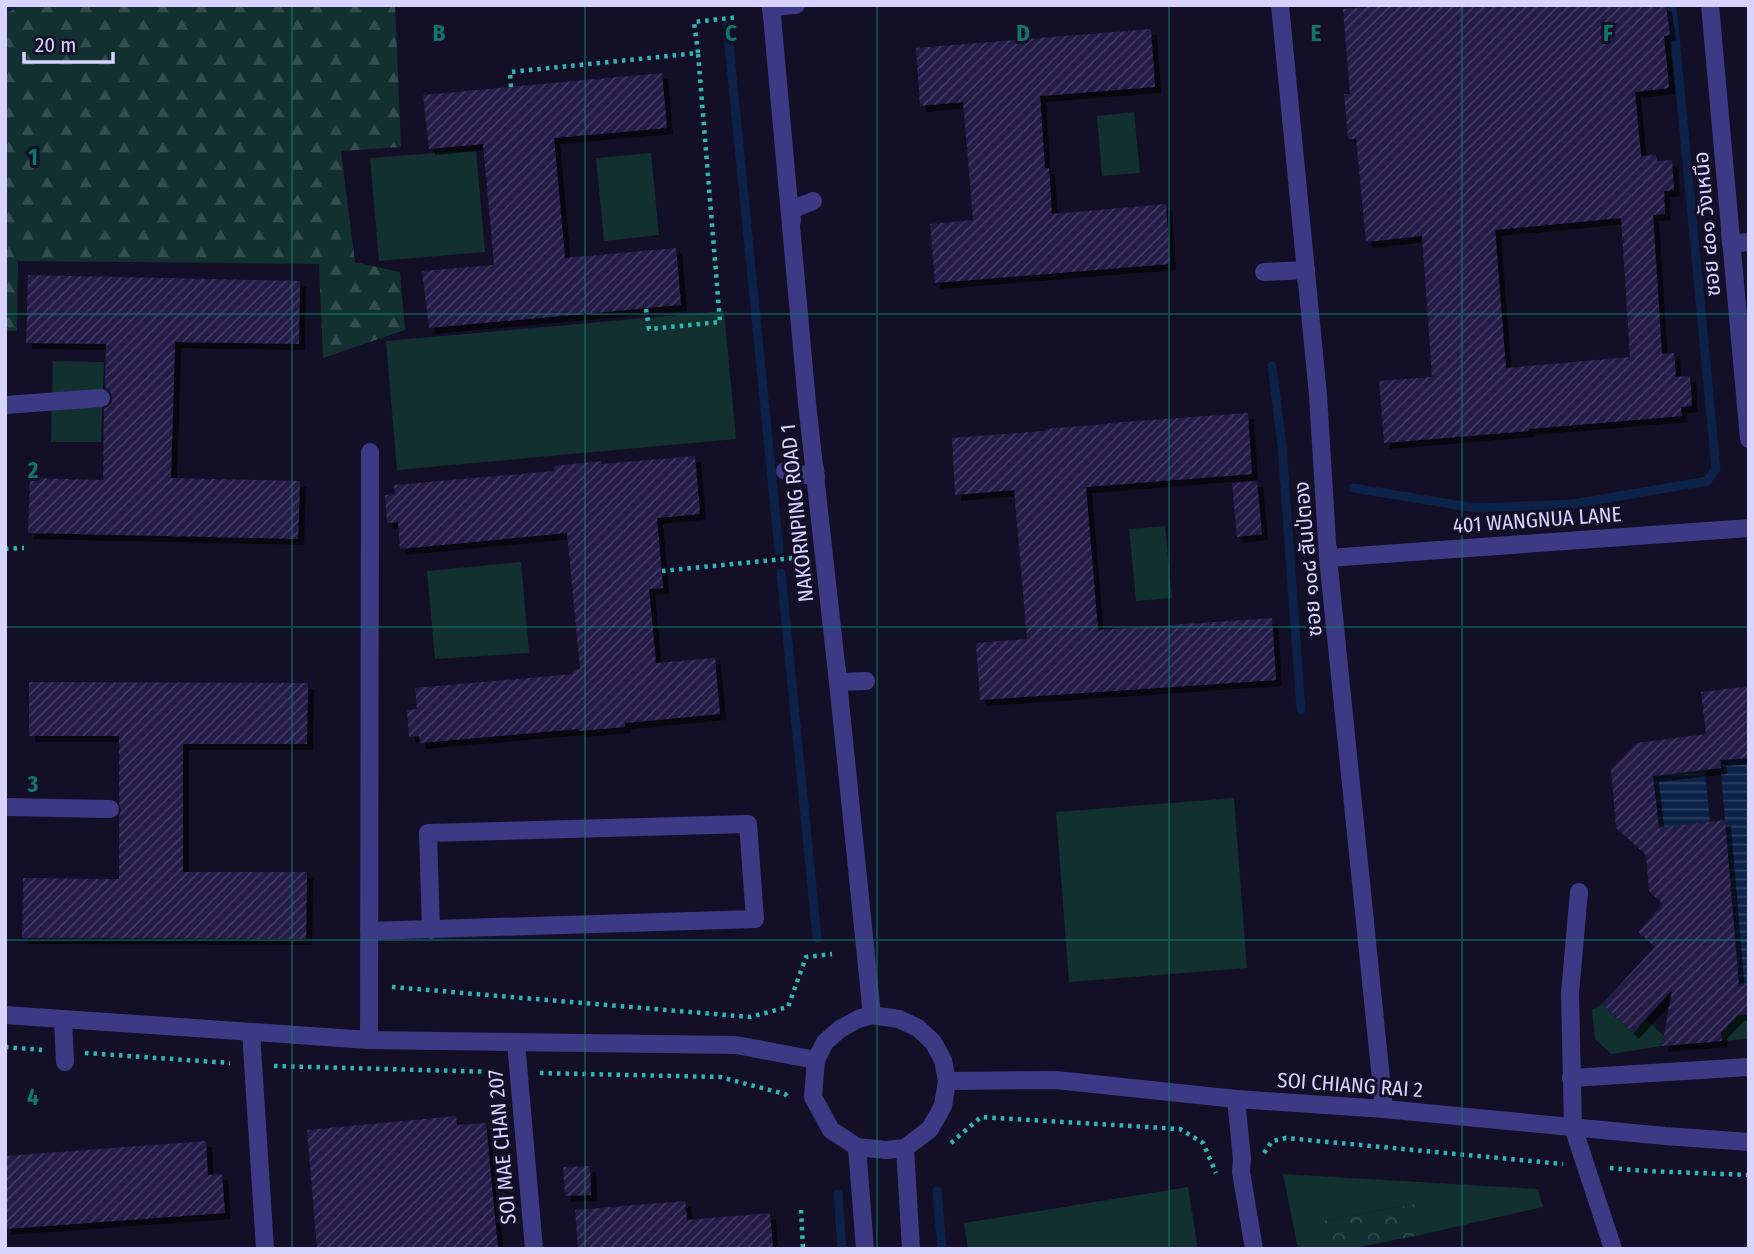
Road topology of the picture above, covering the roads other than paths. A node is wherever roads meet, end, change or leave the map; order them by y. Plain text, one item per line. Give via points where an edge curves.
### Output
1 (796, 5) edge
2 (1281, 5) edge
3 (1709, 5) edge
4 (771, 6) edge
5 (788, 186) junction
6 (813, 201) dead end
7 (791, 210) junction
8 (793, 232) junction
9 (1740, 243) edge
10 (1306, 270) junction
11 (1264, 272) dead end
12 (101, 398) dead end
13 (5, 405) edge
14 (1749, 439) edge
15 (370, 452) dead end
16 (785, 471) dead end
17 (816, 477) junction
18 (1749, 528) edge
19 (1328, 558) junction
20 (866, 681) dead end
21 (838, 682) junction
22 (5, 807) edge
23 (110, 809) dead end
24 (1579, 892) dead end
25 (430, 930) junction
26 (369, 931) junction
27 (5, 1015) edge
28 (872, 1015) junction
29 (63, 1019) junction
30 (251, 1032) junction
31 (369, 1040) junction
32 (516, 1042) junction
33 (65, 1056) road end
34 (816, 1060) junction
35 (1749, 1067) edge
36 (1571, 1078) junction
37 (947, 1081) junction
38 (1236, 1099) junction
39 (1384, 1109) junction
40 (1573, 1128) junction
41 (1749, 1142) edge
42 (857, 1147) junction
43 (905, 1148) junction
44 (265, 1249) edge
45 (534, 1249) edge
46 (865, 1249) edge
47 (911, 1249) edge
48 (1254, 1249) edge
49 (1613, 1249) edge

1 - 4 street
2 - 10 street, ซอย ๑๐๘ สันป่ตอง
3 - 9 street, ซอย ๔๐๑ วังเหนึอ via 1727,204
4 - 5 street
5 - 7 street
5 - 8 street
6 - 7 street
7 - 8 street, NAKORNPING ROAD 1
7 - 17 street
8 - 17 street, NAKORNPING ROAD 1
9 - 14 street, ซอย ๔๐๑ วังเหนึอ
10 - 11 street
10 - 19 street, ซอย ๑๐๘ สันป่ตอง
12 - 13 street
15 - 26 street
16 - 17 street
17 - 21 street
18 - 19 street, 401 WANGNUA LANE
19 - 39 street, ซอย ๑๐๘ สันป่ตอง
20 - 21 street
21 - 28 street
22 - 23 street
24 - 36 street via 1570,993
25 - 25 street via 755,919 748,824 428,833
25 - 26 street
26 - 31 street
27 - 29 street
28 - 34 street via 840,1029 825,1042
28 - 37 street via 899,1018 918,1028 943,1060
29 - 30 street
29 - 33 street
30 - 31 street
30 - 44 street
31 - 32 street
32 - 34 street via 736,1045
32 - 45 street, SOI MAE CHAN 207
34 - 42 street via 813,1097 831,1130
35 - 36 street
36 - 40 street
37 - 38 street, SOI CHIANG RAI 2 via 1056,1080
37 - 43 street via 943,1106 930,1129
38 - 39 street, SOI CHIANG RAI 2
38 - 48 street via 1241,1172
39 - 40 street, SOI CHIANG RAI 2
40 - 41 street, SOI CHIANG RAI 2
40 - 49 street
42 - 43 street
42 - 46 street
43 - 47 street

